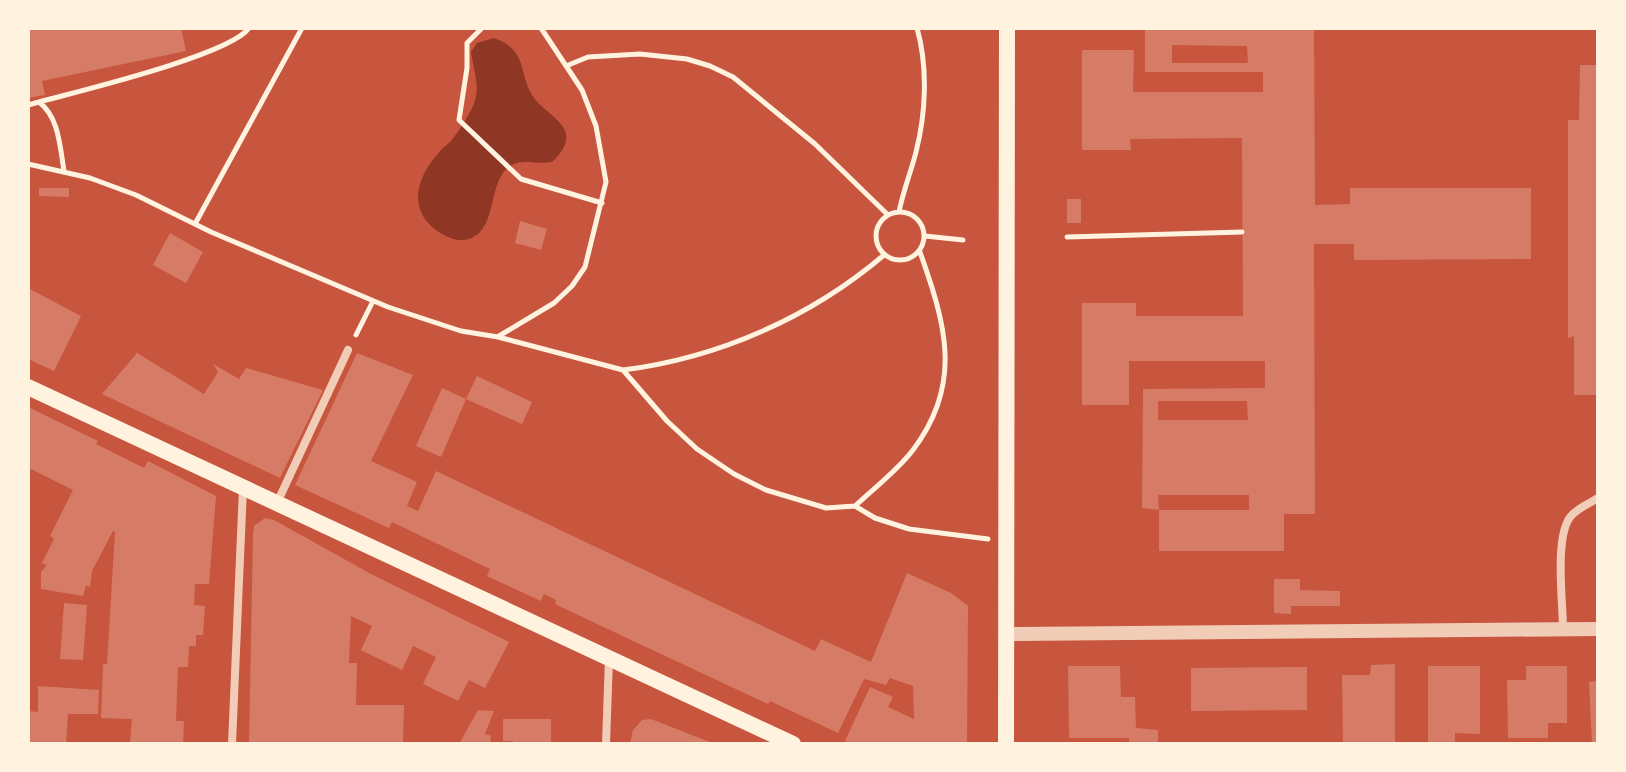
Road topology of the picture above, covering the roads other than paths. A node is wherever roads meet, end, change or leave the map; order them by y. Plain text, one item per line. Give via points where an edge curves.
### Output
1 (1007, 28) edge
2 (348, 350) road end
3 (28, 387) edge
4 (243, 488) junction
5 (1598, 498) edge
6 (277, 503) junction
7 (1563, 629) junction
8 (1598, 629) edge
9 (1006, 634) junction
10 (609, 657) junction
11 (232, 744) edge
12 (606, 744) edge
13 (793, 744) edge
14 (1006, 744) edge

1 - 9 main road
2 - 6 street
3 - 4 main road
4 - 6 main road
4 - 11 street
5 - 7 street via 1572,514 1565,526
6 - 10 main road
7 - 8 street
7 - 9 street
9 - 14 main road
10 - 12 street
10 - 13 main road

